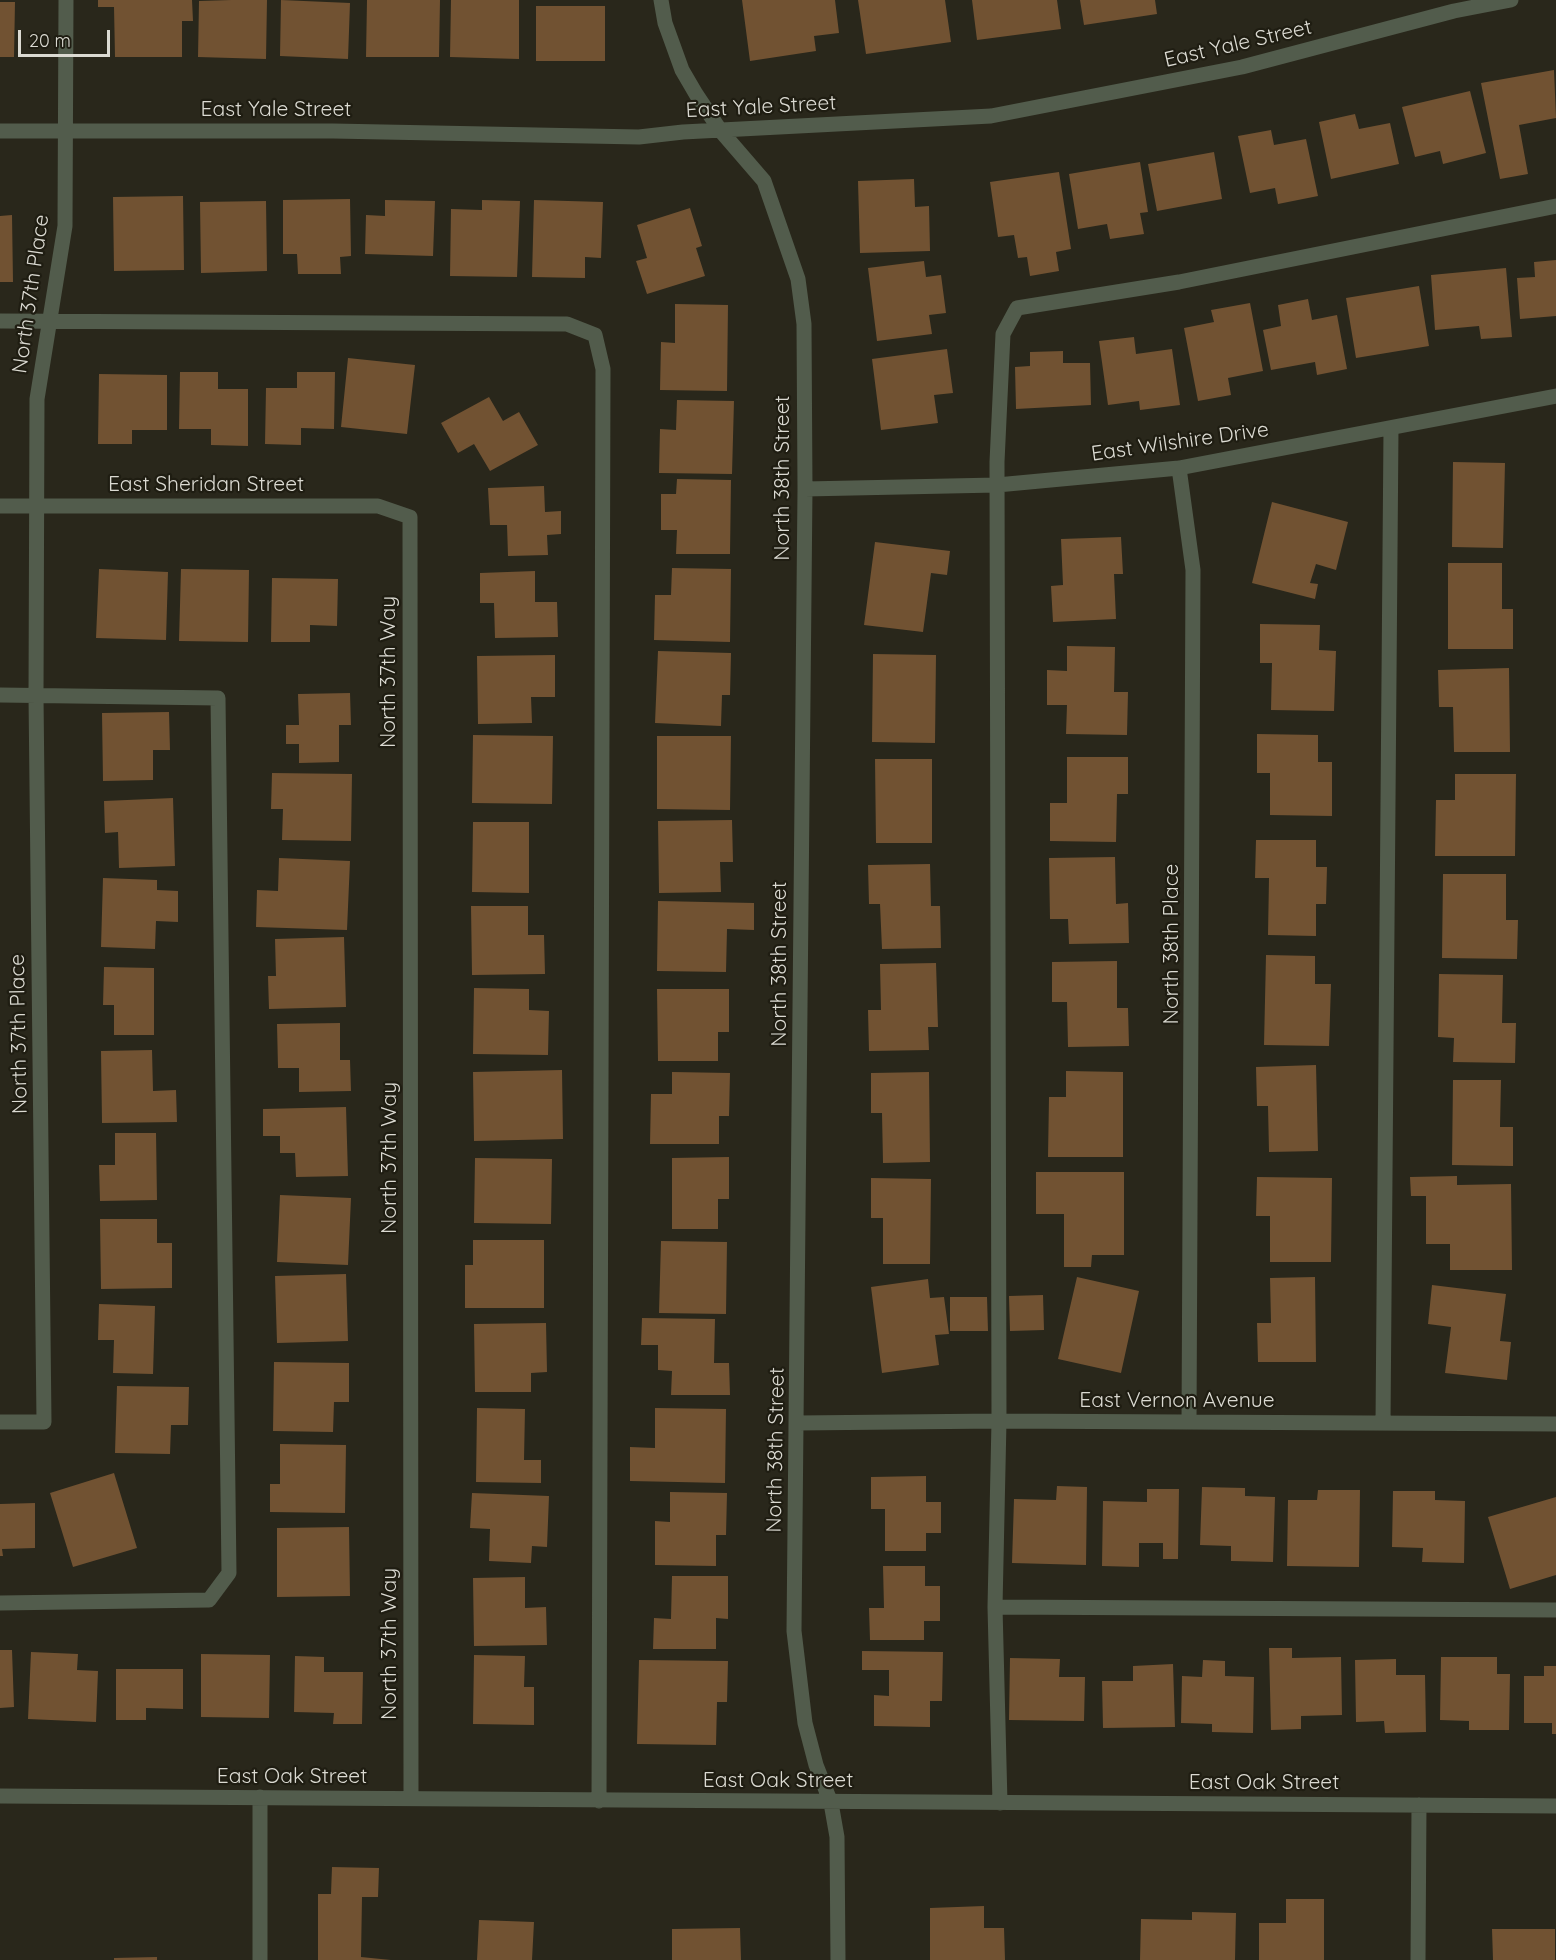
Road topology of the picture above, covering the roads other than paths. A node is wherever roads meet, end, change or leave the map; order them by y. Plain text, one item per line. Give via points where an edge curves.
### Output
1 (66, 0) edge
2 (661, 0) edge
3 (1511, 0) edge
4 (0, 130) edge
5 (720, 130) junction
6 (65, 131) junction
7 (1556, 206) edge
8 (49, 320) junction
9 (0, 321) edge
10 (1556, 396) edge
11 (1391, 429) junction
12 (1179, 468) junction
13 (997, 486) junction
14 (805, 489) junction
15 (0, 506) edge
16 (37, 506) junction
17 (410, 517) joint
18 (0, 695) edge
19 (36, 696) junction
20 (999, 1421) junction
21 (0, 1422) edge
22 (1189, 1422) junction
23 (797, 1423) junction
24 (1383, 1423) junction
25 (1556, 1424) edge
26 (0, 1603) edge
27 (995, 1607) junction
28 (1556, 1610) edge
29 (0, 1796) edge
30 (260, 1797) junction
31 (411, 1798) junction
32 (599, 1800) junction
33 (831, 1803) junction
34 (1000, 1803) junction
35 (1419, 1805) junction
36 (1556, 1806) edge
37 (260, 1960) edge
38 (838, 1960) edge
39 (1418, 1960) edge

1 - 6 street, North 37th Place
2 - 5 street, North 38th Street via 682,70
3 - 5 street, East Yale Street via 1454,11 1242,67 991,116
4 - 6 street, East Yale Street
5 - 6 street, East Yale Street via 639,137
5 - 14 street, North 38th Street via 764,181 798,279 804,324
6 - 8 street, North 37th Place via 65,226
7 - 13 street via 1179,282 1017,308 1003,334
8 - 9 street
8 - 16 street, North 37th Place via 37,399
8 - 32 street via 567,324 595,335 603,369
10 - 11 street, East Wilshire Drive
11 - 12 street, East Wilshire Drive
11 - 24 street
12 - 13 street, East Wilshire Drive
12 - 22 street, North 38th Place via 1193,570
13 - 14 street, East Wilshire Drive
13 - 20 street
14 - 23 street, North 38th Street
15 - 16 street, East Sheridan Street
16 - 17 street, East Sheridan Street via 378,506
16 - 19 street, North 37th Place
17 - 31 street, North 37th Way
18 - 19 street
19 - 21 street, North 37th Place via 44,1422
19 - 26 street via 218,698 229,1573 209,1600
20 - 22 street, East Vernon Avenue
20 - 23 street, East Vernon Avenue
20 - 27 street
22 - 24 street, East Vernon Avenue
23 - 33 street, North 38th Street via 794,1631 805,1723
24 - 25 street, East Vernon Avenue
27 - 28 street
27 - 34 street
29 - 30 street, East Oak Street
30 - 31 street, East Oak Street
30 - 37 street
31 - 32 street, East Oak Street
32 - 33 street, East Oak Street
33 - 34 street, East Oak Street
33 - 38 street, North 38th Street via 838,1847
34 - 35 street, East Oak Street
35 - 36 street, East Oak Street
35 - 39 street

